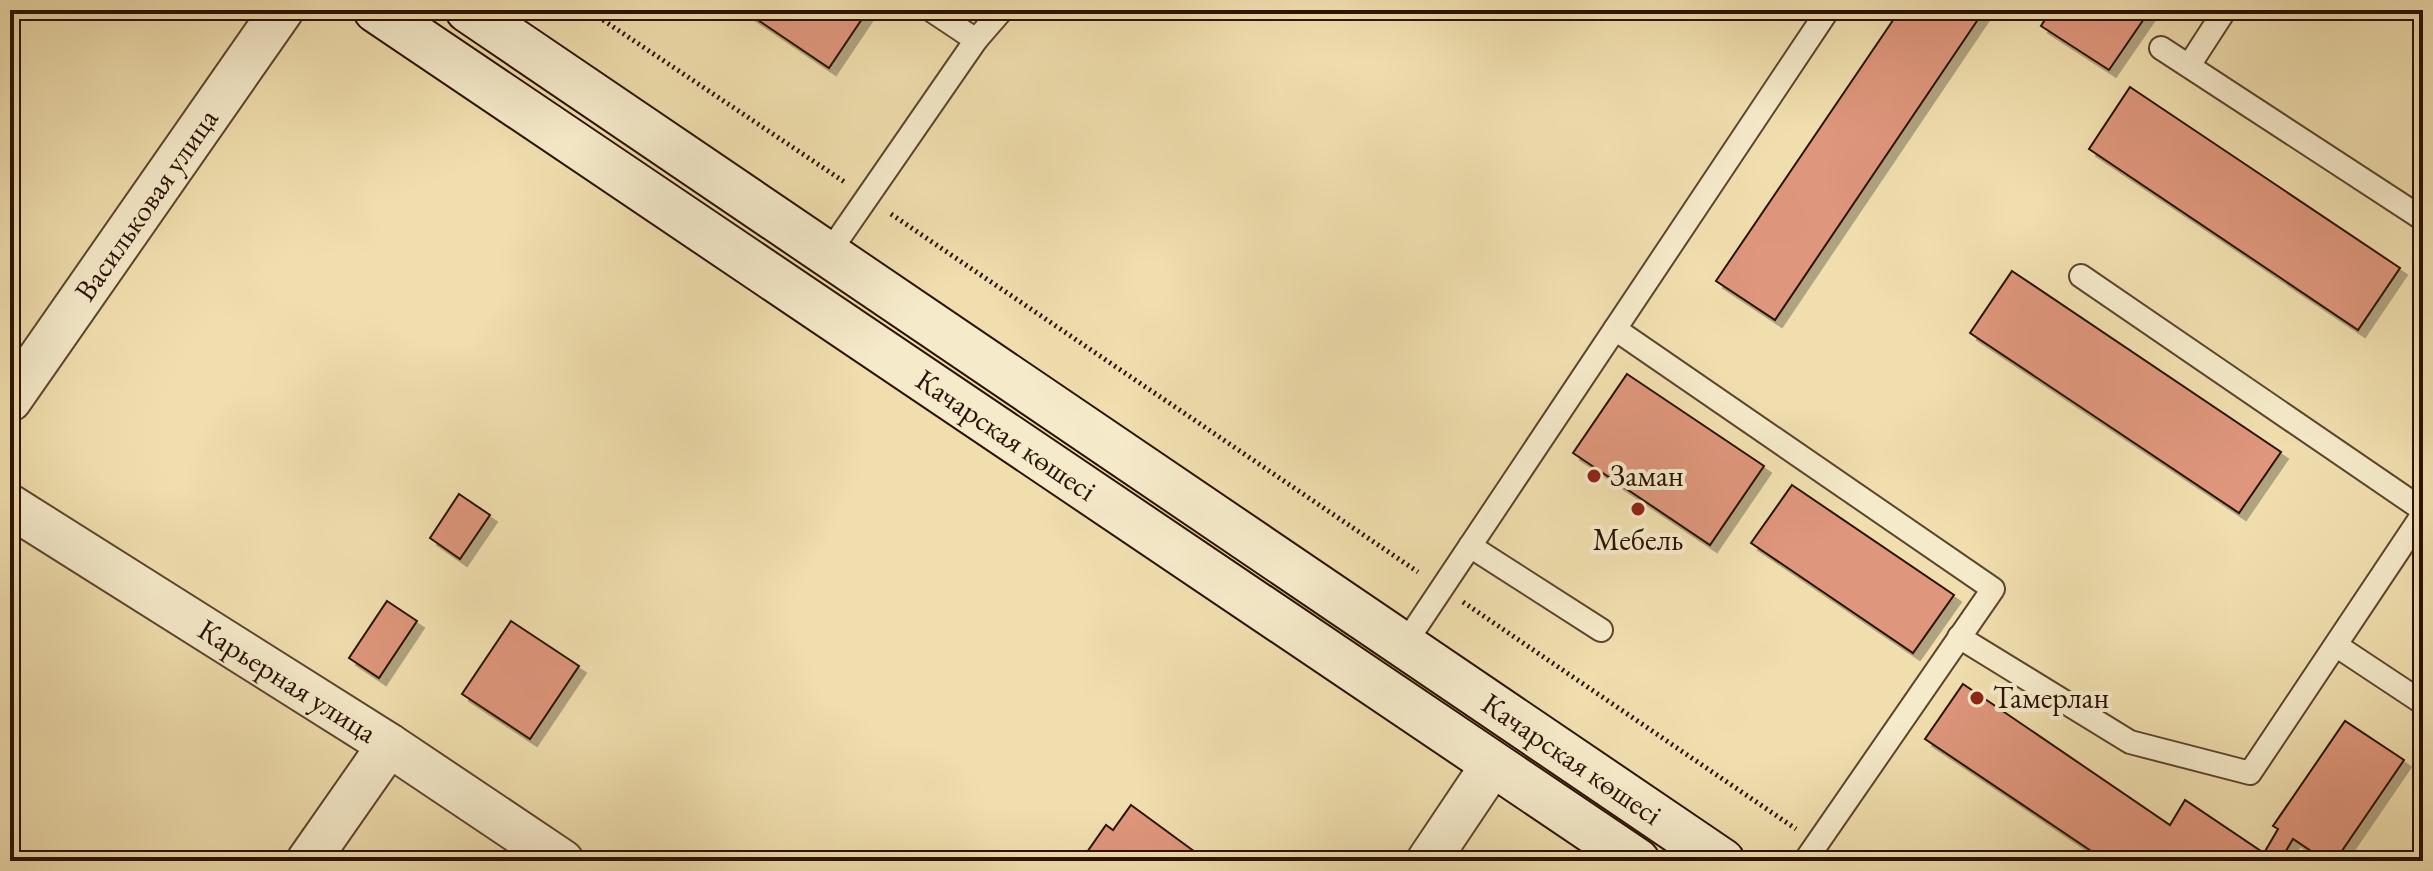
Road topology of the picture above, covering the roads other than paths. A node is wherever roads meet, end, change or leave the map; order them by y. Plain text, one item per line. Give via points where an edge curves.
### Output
1 (282, 10) edge
2 (376, 10) edge
3 (468, 10) edge
4 (931, 10) edge
5 (1002, 10) edge
6 (1828, 10) edge
7 (2225, 10) edge
8 (976, 40) junction
9 (2161, 48) dead end
10 (2190, 64) junction
11 (2423, 219) edge
12 (828, 254) junction
13 (2081, 276) dead end
14 (1615, 329) junction
15 (10, 400) edge
16 (10, 506) edge
17 (1200, 507) junction
18 (2423, 512) edge
19 (1171, 546) junction
20 (1470, 546) junction
21 (1601, 630) dead end
22 (1959, 637) junction
23 (1404, 645) junction
24 (2337, 646) junction
25 (2423, 703) edge
26 (389, 745) junction
27 (1493, 764) junction
28 (1811, 852) edge
29 (308, 861) edge
30 (562, 861) edge
31 (1428, 861) edge
32 (1637, 861) edge
33 (1722, 861) edge

1 - 15 street, Васильковая улица
2 - 19 main road, Качарская көшесі
3 - 12 main road, Качарская көшесі
4 - 8 lane
5 - 8 lane
6 - 14 lane
7 - 10 lane
8 - 12 lane
9 - 10 lane
10 - 11 lane
12 - 17 main road, Качарская көшесі
13 - 18 lane
14 - 20 lane
14 - 22 lane via 1993,589
16 - 26 street, Карьерная улица
17 - 19 street
17 - 23 main road, Качарская көшесі
18 - 24 lane
19 - 27 main road, Качарская көшесі
20 - 21 lane
20 - 23 lane
22 - 24 lane via 2130,742 2250,773
22 - 28 lane
23 - 33 main road, Качарская көшесі
24 - 25 lane
26 - 29 street
26 - 30 street, Карьерная улица
27 - 31 street
27 - 32 main road, Качарская көшесі

